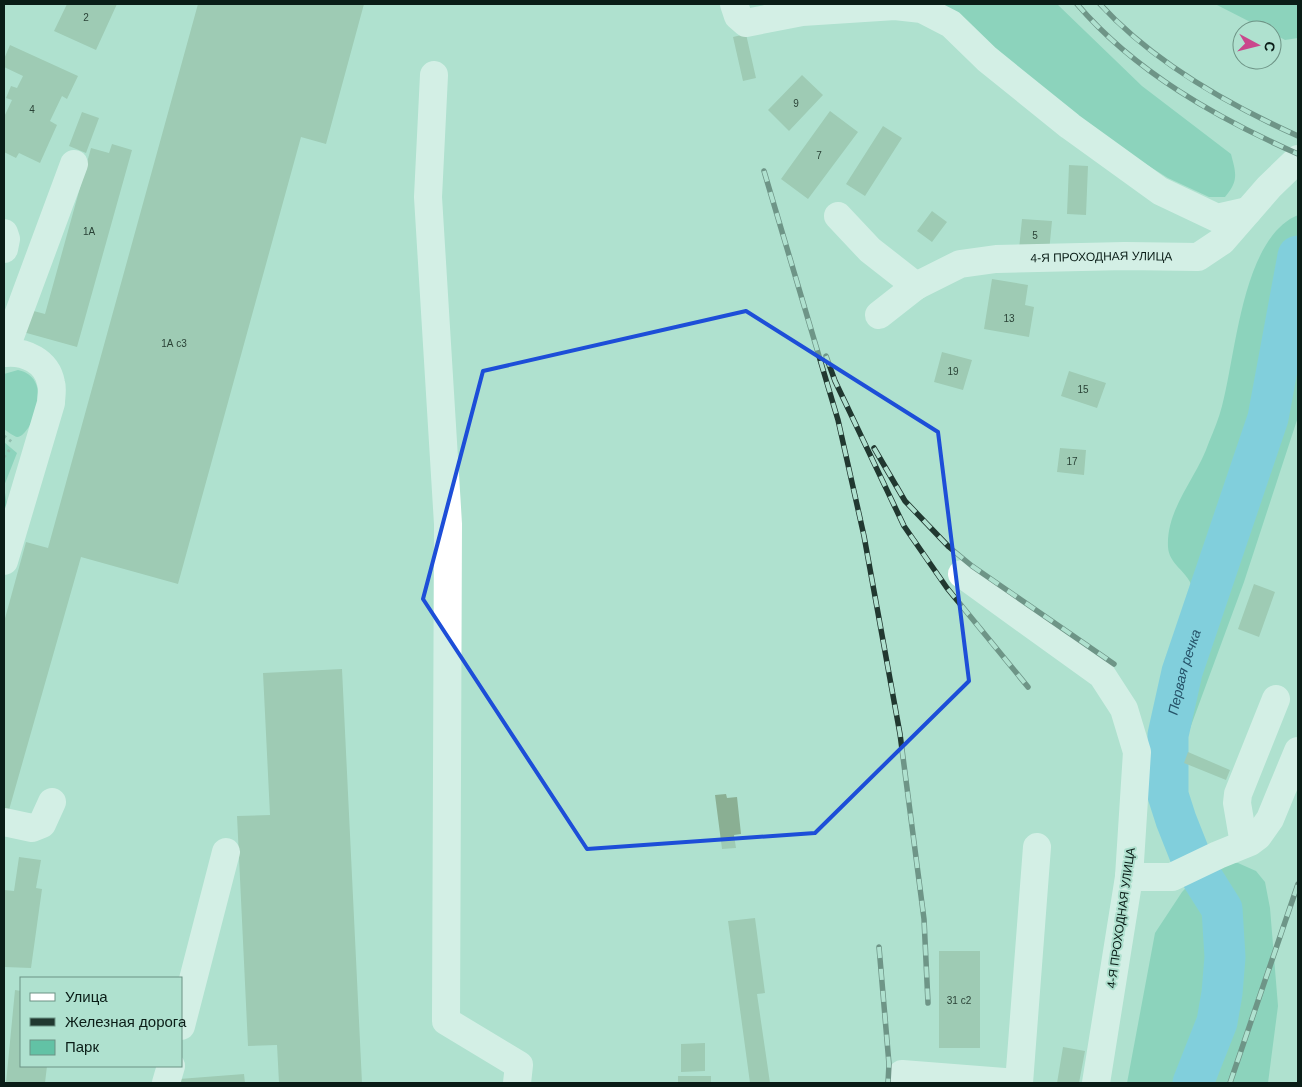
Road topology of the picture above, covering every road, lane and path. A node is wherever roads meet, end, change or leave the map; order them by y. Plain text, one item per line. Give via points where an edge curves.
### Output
1 (734, 4) edge
2 (434, 75) dead end
3 (1298, 160) edge
4 (74, 164) dead end
5 (1248, 211) junction
6 (838, 216) dead end
7 (4, 233) edge
8 (4, 249) edge
9 (916, 286) junction
10 (879, 315) dead end
11 (4, 353) edge
12 (4, 562) edge
13 (962, 574) dead end
14 (1276, 699) dead end
15 (1298, 750) edge
16 (52, 802) dead end
17 (4, 822) edge
18 (1244, 844) junction
19 (1037, 847) dead end
20 (226, 852) dead end
21 (1129, 877) junction
22 (182, 1022) edge
23 (171, 1067) edge
24 (902, 1074) dead end
25 (166, 1083) edge
26 (517, 1083) edge
27 (1096, 1083) edge

1 - 5 street via 738,16 746,22 802,12 895,6 922,10 951,24 987,60 1062,120 1160,191 1217,218
2 - 26 street via 428,196 448,524 446,1021 519,1065
3 - 5 street, 4-Я ПРОХОДНАЯ УЛИЦА
4 - 11 street
5 - 9 street, 4-Я ПРОХОДНАЯ УЛИЦА via 1222,241 1198,257 996,260 960,264
6 - 9 street via 870,250
7 - 8 street
9 - 10 street, 4-Я ПРОХОДНАЯ УЛИЦА
11 - 12 street via 28,355 43,365 51,382 51,403
13 - 21 street, 4-Я ПРОХОДНАЯ УЛИЦА via 1102,675 1117,696 1137,752
14 - 18 street via 1238,794
15 - 18 street via 1270,819 1258,836
16 - 17 street via 42,824 32,828
18 - 21 street via 1172,877
19 - 24 street via 1019,1083
20 - 22 street
21 - 27 street, 4-Я ПРОХОДНАЯ УЛИЦА
23 - 25 street

